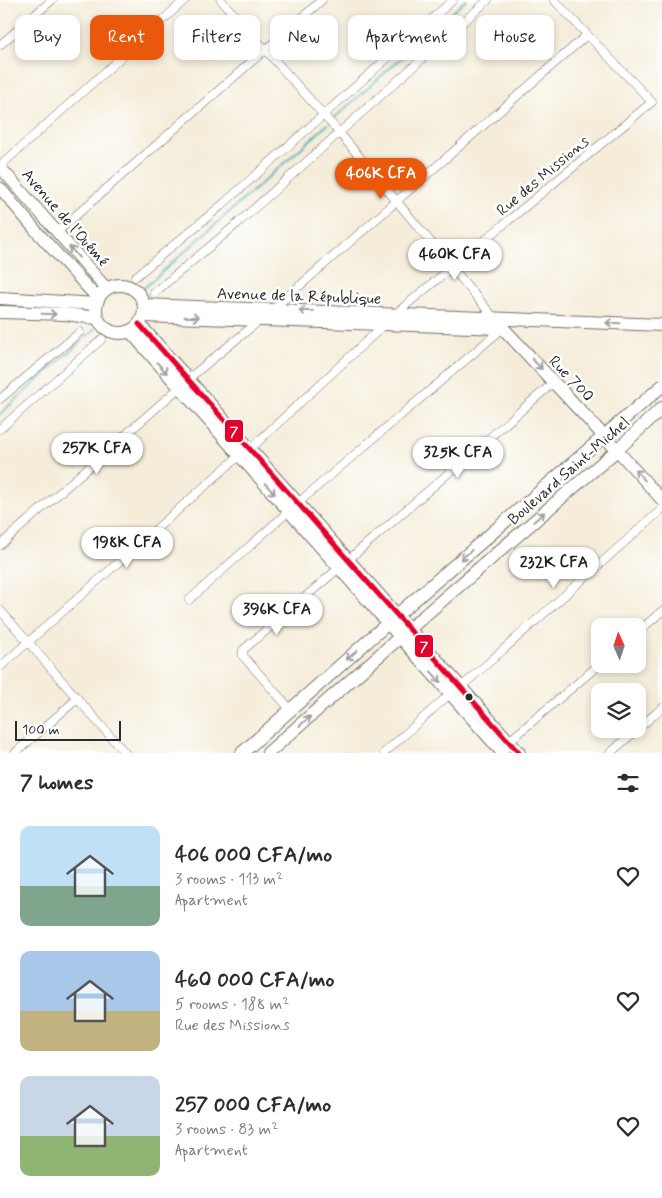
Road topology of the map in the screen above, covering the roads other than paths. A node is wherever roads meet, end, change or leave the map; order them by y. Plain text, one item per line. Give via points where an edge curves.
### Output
1 (52, 0) edge
2 (185, 0) edge
3 (221, 0) edge
4 (322, 0) edge
5 (453, 0) edge
6 (488, 0) edge
7 (554, 0) edge
8 (587, 35) junction
9 (0, 45) edge
10 (265, 50) junction
11 (325, 117) junction
12 (338, 131) junction
13 (0, 167) edge
14 (0, 188) edge
15 (397, 201) junction
16 (57, 232) junction
17 (453, 268) junction
18 (135, 277) dead end
19 (106, 289) junction
20 (154, 292) dead end
21 (0, 298) edge
22 (97, 301) junction
23 (272, 310) junction
24 (0, 312) edge
25 (395, 315) junction
26 (97, 318) junction
27 (139, 319) junction
28 (260, 320) junction
29 (384, 324) junction
30 (499, 324) junction
31 (662, 325) edge
32 (80, 332) dead end
33 (102, 338) dead end
34 (554, 382) junction
35 (184, 383) junction
36 (662, 386) edge
37 (0, 398) edge
38 (662, 408) edge
39 (0, 429) edge
40 (605, 435) junction
41 (617, 450) junction
42 (245, 452) junction
43 (662, 500) edge
44 (293, 507) junction
45 (662, 509) edge
46 (0, 546) edge
47 (344, 564) junction
48 (189, 600) dead end
49 (0, 610) edge
50 (662, 611) edge
51 (393, 619) junction
52 (646, 625) edge
53 (404, 633) junction
54 (28, 642) junction
55 (0, 667) edge
56 (591, 672) edge
57 (456, 690) junction
58 (78, 699) junction
59 (662, 708) edge
60 (291, 710) junction
61 (503, 749) edge
62 (15, 753) edge
63 (125, 753) edge
64 (242, 753) edge
65 (268, 753) edge
66 (384, 753) edge
67 (519, 753) edge
68 (610, 753) edge

1 - 9 street
2 - 13 street
3 - 10 street
4 - 10 street
5 - 11 street
6 - 12 street
7 - 8 street
8 - 15 street
8 - 17 street, Rue des Missions via 652,102
10 - 11 street
10 - 16 street
11 - 12 street
11 - 18 street
12 - 15 street
12 - 20 street via 238,223
13 - 16 main road, Avenue de l'Ouémé
14 - 22 main road, Avenue de l'Ouémé
15 - 17 street
15 - 23 street
19 -> 16 main road, Avenue de l'Ouémé
17 - 25 street, Rue des Missions
17 - 30 street
19 - 22 main road
19 - 27 main road via 119,285 130,287 140,296
21 - 22 main road
22 - 26 main road
25 -> 23 main road, Avenue de la République
23 - 27 main road, Avenue de la République
23 - 28 street
24 -> 26 main road
25 - 29 street, Rue des Missions
25 - 30 main road, Avenue de la République
26 - 27 main road via 109,331 120,333
27 -> 28 main road, Avenue de la République
27 - 35 main road
28 - 29 main road, Avenue de la République
28 - 35 street
29 - 30 main road, Avenue de la République
29 - 42 street, Rue des Missions
31 -> 30 main road, Avenue de la République
30 -> 34 main road, Rue 700
30 - 44 street
32 - 37 street
33 - 39 street
34 - 40 main road, Rue 700
34 - 47 street
35 - 42 main road
35 - 46 street
36 - 40 main road, Boulevard Saint-Michel
38 - 41 main road, Boulevard Saint-Michel
40 - 41 main road, Rue 700
40 -> 51 main road, Boulevard Saint-Michel
43 -> 41 main road
53 -> 41 main road, Boulevard Saint-Michel
42 - 44 main road
42 - 54 street, Rue des Missions
44 - 47 main road
44 - 48 street
45 - 57 street
47 - 51 main road
47 - 60 street via 242,653
49 - 54 street
50 - 52 street
51 - 53 main road
51 -> 60 main road, Boulevard Saint-Michel
53 - 57 main road
65 -> 53 main road, Boulevard Saint-Michel
54 - 55 street, Rue des Missions
54 - 58 street
56 - 61 street
57 - 61 main road
57 - 66 street
58 - 62 street
58 - 63 street
59 - 68 street
60 - 64 main road, Boulevard Saint-Michel
61 - 67 main road

